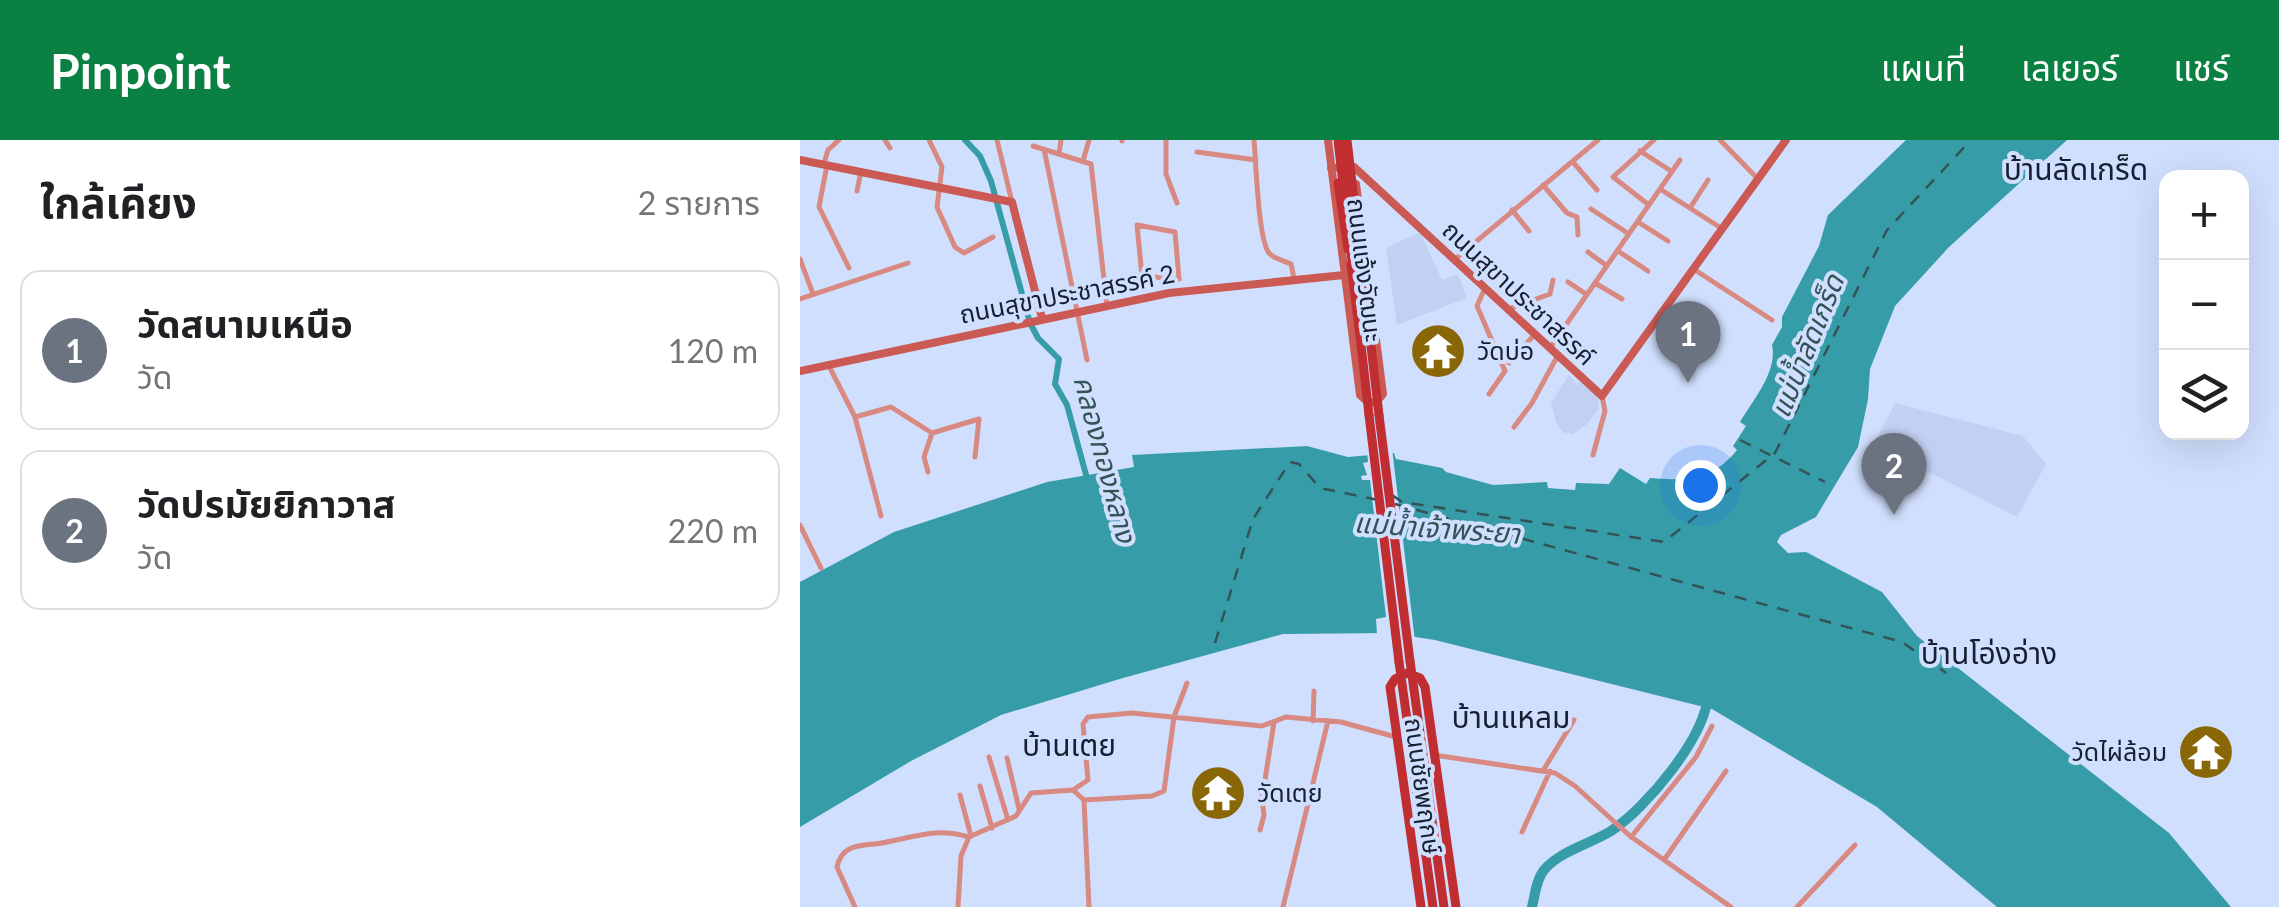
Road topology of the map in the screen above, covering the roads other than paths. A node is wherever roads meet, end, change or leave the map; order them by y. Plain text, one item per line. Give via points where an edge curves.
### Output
1 (839, 140) edge
2 (886, 140) edge
3 (929, 140) edge
4 (997, 140) edge
5 (1061, 140) edge
6 (1089, 140) edge
7 (1166, 140) edge
8 (1254, 140) edge
9 (1333, 140) edge
10 (1349, 140) edge
11 (1598, 140) edge
12 (1654, 140) edge
13 (1720, 140) edge
14 (1786, 140) edge
15 (1032, 146) dead end
16 (890, 148) dead end
17 (1044, 149) junction
18 (1640, 151) junction
19 (1197, 152) dead end
20 (1058, 154) junction
21 (800, 160) edge
22 (1256, 160) junction
23 (1680, 160) dead end
24 (1083, 161) junction
25 (1573, 162) junction
26 (826, 164) junction
27 (1354, 167) junction
28 (1331, 168) junction
29 (862, 171) junction
30 (1672, 171) junction
31 (1757, 178) junction
32 (1708, 180) dead end
33 (1543, 184) junction
34 (940, 185) junction
35 (1660, 189) junction
36 (1597, 190) dead end
37 (857, 192) dead end
38 (1012, 202) junction
39 (1177, 203) dead end
40 (1649, 205) junction
41 (1690, 208) junction
42 (1592, 209) dead end
43 (1512, 210) junction
44 (1638, 222) junction
45 (1721, 228) junction
46 (1528, 230) dead end
47 (1629, 234) junction
48 (1578, 235) dead end
49 (993, 237) dead end
50 (1668, 242) dead end
51 (1588, 252) dead end
52 (1618, 252) junction
53 (800, 259) edge
54 (1454, 260) junction
55 (908, 263) dead end
56 (1607, 266) junction
57 (849, 268) dead end
58 (1694, 269) junction
59 (1648, 271) dead end
60 (1348, 272) junction
61 (1294, 278) junction
62 (1179, 279) junction
63 (1554, 280) dead end
64 (1568, 282) dead end
65 (1596, 283) junction
66 (1485, 288) junction
67 (1180, 291) junction
68 (814, 294) junction
69 (1587, 294) junction
70 (800, 299) edge
71 (1622, 299) dead end
72 (1107, 306) junction
73 (1508, 309) junction
74 (1076, 311) junction
75 (1038, 319) junction
76 (1772, 320) dead end
77 (1375, 334) junction
78 (1535, 335) junction
79 (1353, 336) junction
80 (1550, 348) junction
81 (1558, 355) junction
82 (1088, 360) dead end
83 (1510, 362) dead end
84 (828, 364) junction
85 (800, 370) edge
86 (1490, 394) dead end
87 (1602, 396) junction
88 (855, 416) junction
89 (1514, 427) dead end
90 (932, 433) junction
91 (1592, 454) dead end
92 (975, 457) dead end
93 (928, 472) dead end
94 (882, 516) dead end
95 (800, 525) edge
96 (821, 568) dead end
97 (1404, 661) junction
98 (1187, 683) dead end
99 (1314, 691) dead end
100 (1174, 717) junction
101 (1574, 720) dead end
102 (1314, 721) junction
103 (1274, 722) junction
104 (1328, 722) junction
105 (1712, 726) dead end
106 (1396, 738) junction
107 (1434, 754) junction
108 (989, 757) dead end
109 (1008, 758) dead end
110 (1547, 770) junction
111 (1726, 771) dead end
112 (980, 786) dead end
113 (1073, 790) junction
114 (960, 795) dead end
115 (1084, 800) junction
116 (1020, 812) junction
117 (1008, 820) junction
118 (992, 828) junction
119 (1260, 830) dead end
120 (1522, 832) dead end
121 (1628, 835) junction
122 (970, 837) junction
123 (1855, 845) dead end
124 (1664, 860) junction
125 (1450, 876) junction
126 (1417, 887) junction
127 (856, 907) edge
128 (958, 907) edge
129 (1089, 907) edge
130 (1283, 907) edge
131 (1421, 907) edge
132 (1433, 907) edge
133 (1444, 907) edge
134 (1456, 907) edge
135 (1732, 907) edge
136 (1797, 907) edge

1 - 26 street via 830,146
2 - 16 street
3 - 34 street via 941,161
4 - 38 street
5 - 20 street
6 - 24 street
7 - 39 street via 1166,174
8 - 22 street
9 - 28 street, ถนนแจ้งวัฒนะ
9 - 60 main road, bridge
10 - 27 street, ถนนแจ้งวัฒนะ
10 - 97 main road, ถนนแจ้งวัฒนะ, bridge
11 - 25 street
12 - 18 street
13 - 31 street
14 - 31 street, ถนนสุขาประชาสรรค์
15 - 17 street
17 - 20 street
17 - 74 street
18 - 30 street
18 - 40 street via 1613,180
19 - 22 street
20 - 24 street
21 - 26 street
22 - 61 street via 1266,248 1291,264
23 - 30 street
24 - 72 street via 1093,168
25 - 33 street
25 - 36 street
26 - 29 street
26 - 57 street via 819,206
27 - 28 street
27 - 54 street, ถนนสุขาประชาสรรค์
27 - 77 street, ถนนแจ้งวัฒนะ
28 - 60 street, ถนนแจ้งวัฒนะ
29 - 34 street
29 - 37 street
30 - 35 street
31 - 45 street, ถนนสุขาประชาสรรค์
32 - 41 street
33 - 43 street
33 - 48 street via 1577,217
34 - 38 street
34 - 49 street via 937,206 958,252
35 - 40 street
35 - 41 street
38 - 75 street
40 - 44 street
41 - 45 street
42 - 47 street
43 - 46 street
43 - 54 street
44 - 47 street
44 - 50 street
45 - 58 street, ถนนสุขาประชาสรรค์
47 - 52 street
51 - 56 street
52 - 56 street
52 - 59 street
53 - 68 street
54 - 66 street, ถนนสุขาประชาสรรค์
55 - 68 street
56 - 65 street
58 - 76 street
58 - 87 street, ถนนสุขาประชาสรรค์
60 - 61 street, ถนนสุขาประชาสรรค์ 2
60 - 79 street, ถนนแจ้งวัฒนะ
60 - 97 main road, ถนนแจ้งวัฒนะ, bridge
61 - 67 street, ถนนสุขาประชาสรรค์ 2
62 - 62 street via 1173,230 1138,225 1142,276
62 - 67 street
63 - 73 street via 1550,294
64 - 69 street
65 - 69 street
65 - 71 street
66 - 73 street, ถนนสุขาประชาสรรค์
66 - 86 street via 1477,306 1505,371
67 - 72 street, ถนนสุขาประชาสรรค์ 2
68 - 70 street
69 - 80 street
72 - 74 street, ถนนสุขาประชาสรรค์ 2
73 - 78 street, ถนนสุขาประชาสรรค์
74 - 75 street, ถนนสุขาประชาสรรค์ 2
74 - 82 street
75 - 84 street, ถนนสุขาประชาสรรค์ 2
77 - 79 street
77 - 79 street, ถนนแจ้งวัฒนะ via 1383,394 1376,402 1360,396
78 - 80 street, ถนนสุขาประชาสรรค์
78 - 83 street
80 - 81 street, ถนนสุขาประชาสรรค์
81 - 87 street, ถนนสุขาประชาสรรค์
81 - 89 street
84 - 85 street, ถนนสุขาประชาสรรค์ 2
84 - 88 street
87 - 91 street via 1605,411
88 - 90 street via 891,408
88 - 94 street
90 - 92 street via 979,419
90 - 93 street via 924,457
95 - 96 street
97 - 132 main road, ถนนชัยพฤกษ์, bridge
97 - 133 main road, ถนนชัยพฤกษ์, bridge
98 - 100 street
99 - 102 street
100 - 103 street
100 - 113 street via 1086,718 1088,780
100 - 115 street via 1164,791
101 - 110 street
102 - 103 street via 1286,716
102 - 104 street
103 - 119 street
104 - 106 street
104 - 130 street
105 - 121 street via 1684,774
106 - 107 main road, ถนนชัยพฤกษ์ via 1390,687 1398,676 1415,675 1425,687
106 - 126 main road, ถนนชัยพฤกษ์
107 - 110 street
107 - 125 main road, ถนนชัยพฤกษ์
108 - 117 street
109 - 116 street
110 - 120 street
110 - 121 street
111 - 124 street
112 - 118 street
113 - 115 street
113 - 116 street via 1031,793
114 - 122 street
115 - 129 street
116 - 117 street
117 - 118 street
118 - 122 street
121 - 124 street
122 - 127 street via 936,830 857,846 838,866
122 - 128 street via 961,856
123 - 136 street
124 - 135 street
125 - 126 main road via 1440,901 1424,899
125 - 134 main road, ถนนชัยพฤกษ์
126 - 131 main road, ถนนชัยพฤกษ์

